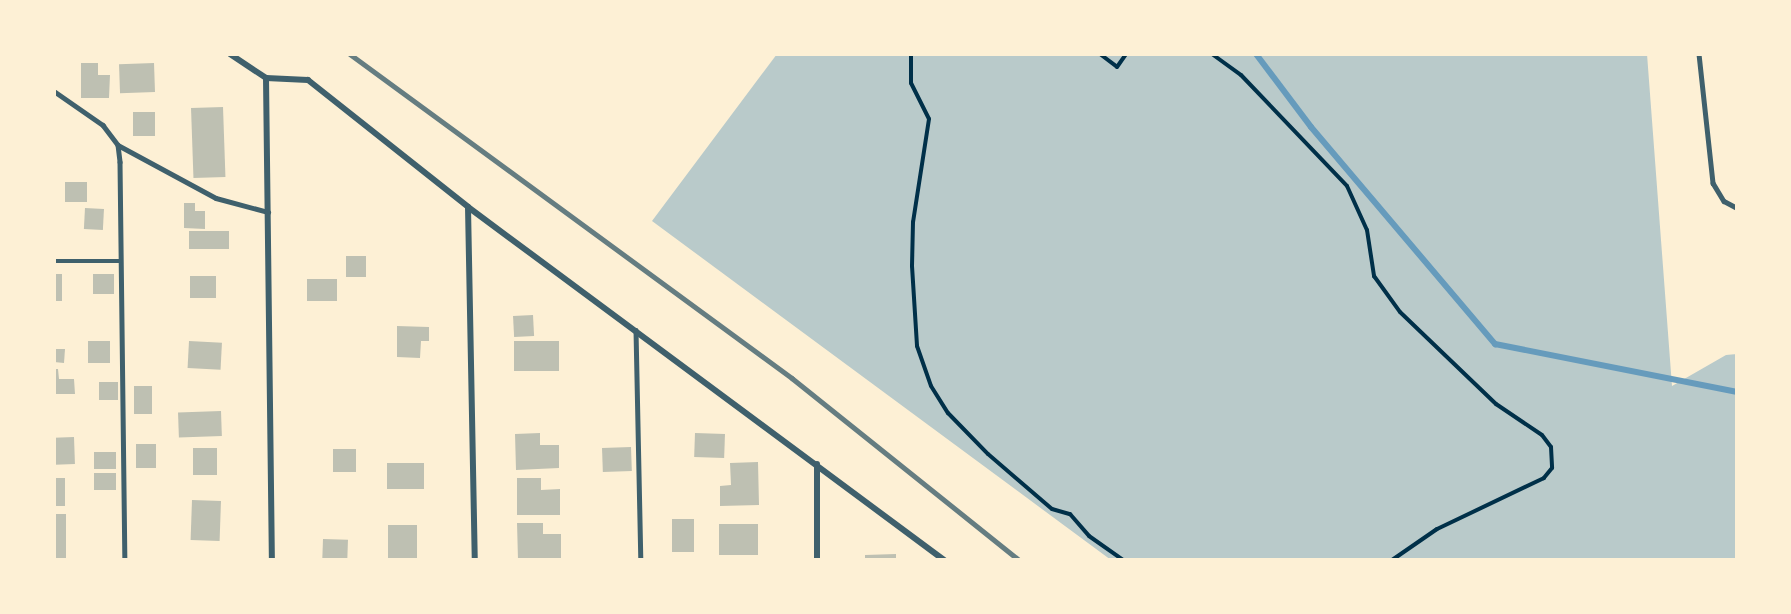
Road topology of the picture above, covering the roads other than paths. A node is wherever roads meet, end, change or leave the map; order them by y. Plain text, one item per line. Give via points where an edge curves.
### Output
1 (230, 54) edge
2 (1699, 54) edge
3 (266, 78) junction
4 (54, 91) edge
5 (118, 145) junction
6 (468, 207) junction
7 (1737, 208) edge
8 (268, 212) junction
9 (54, 261) edge
10 (120, 261) junction
11 (636, 330) junction
12 (817, 464) junction
13 (125, 560) edge
14 (272, 560) edge
15 (475, 560) edge
16 (640, 560) edge
17 (817, 560) edge
18 (944, 560) edge

1 - 3 street
2 - 7 lane via 1713,183 1724,201
3 - 6 street via 308,80
3 - 8 street
4 - 5 lane via 103,125
5 - 8 lane via 216,198
5 - 10 lane
6 - 11 street
6 - 15 street
8 - 14 street
9 - 10 lane
10 - 13 lane
11 - 12 street
11 - 16 lane
12 - 17 street
12 - 18 street

